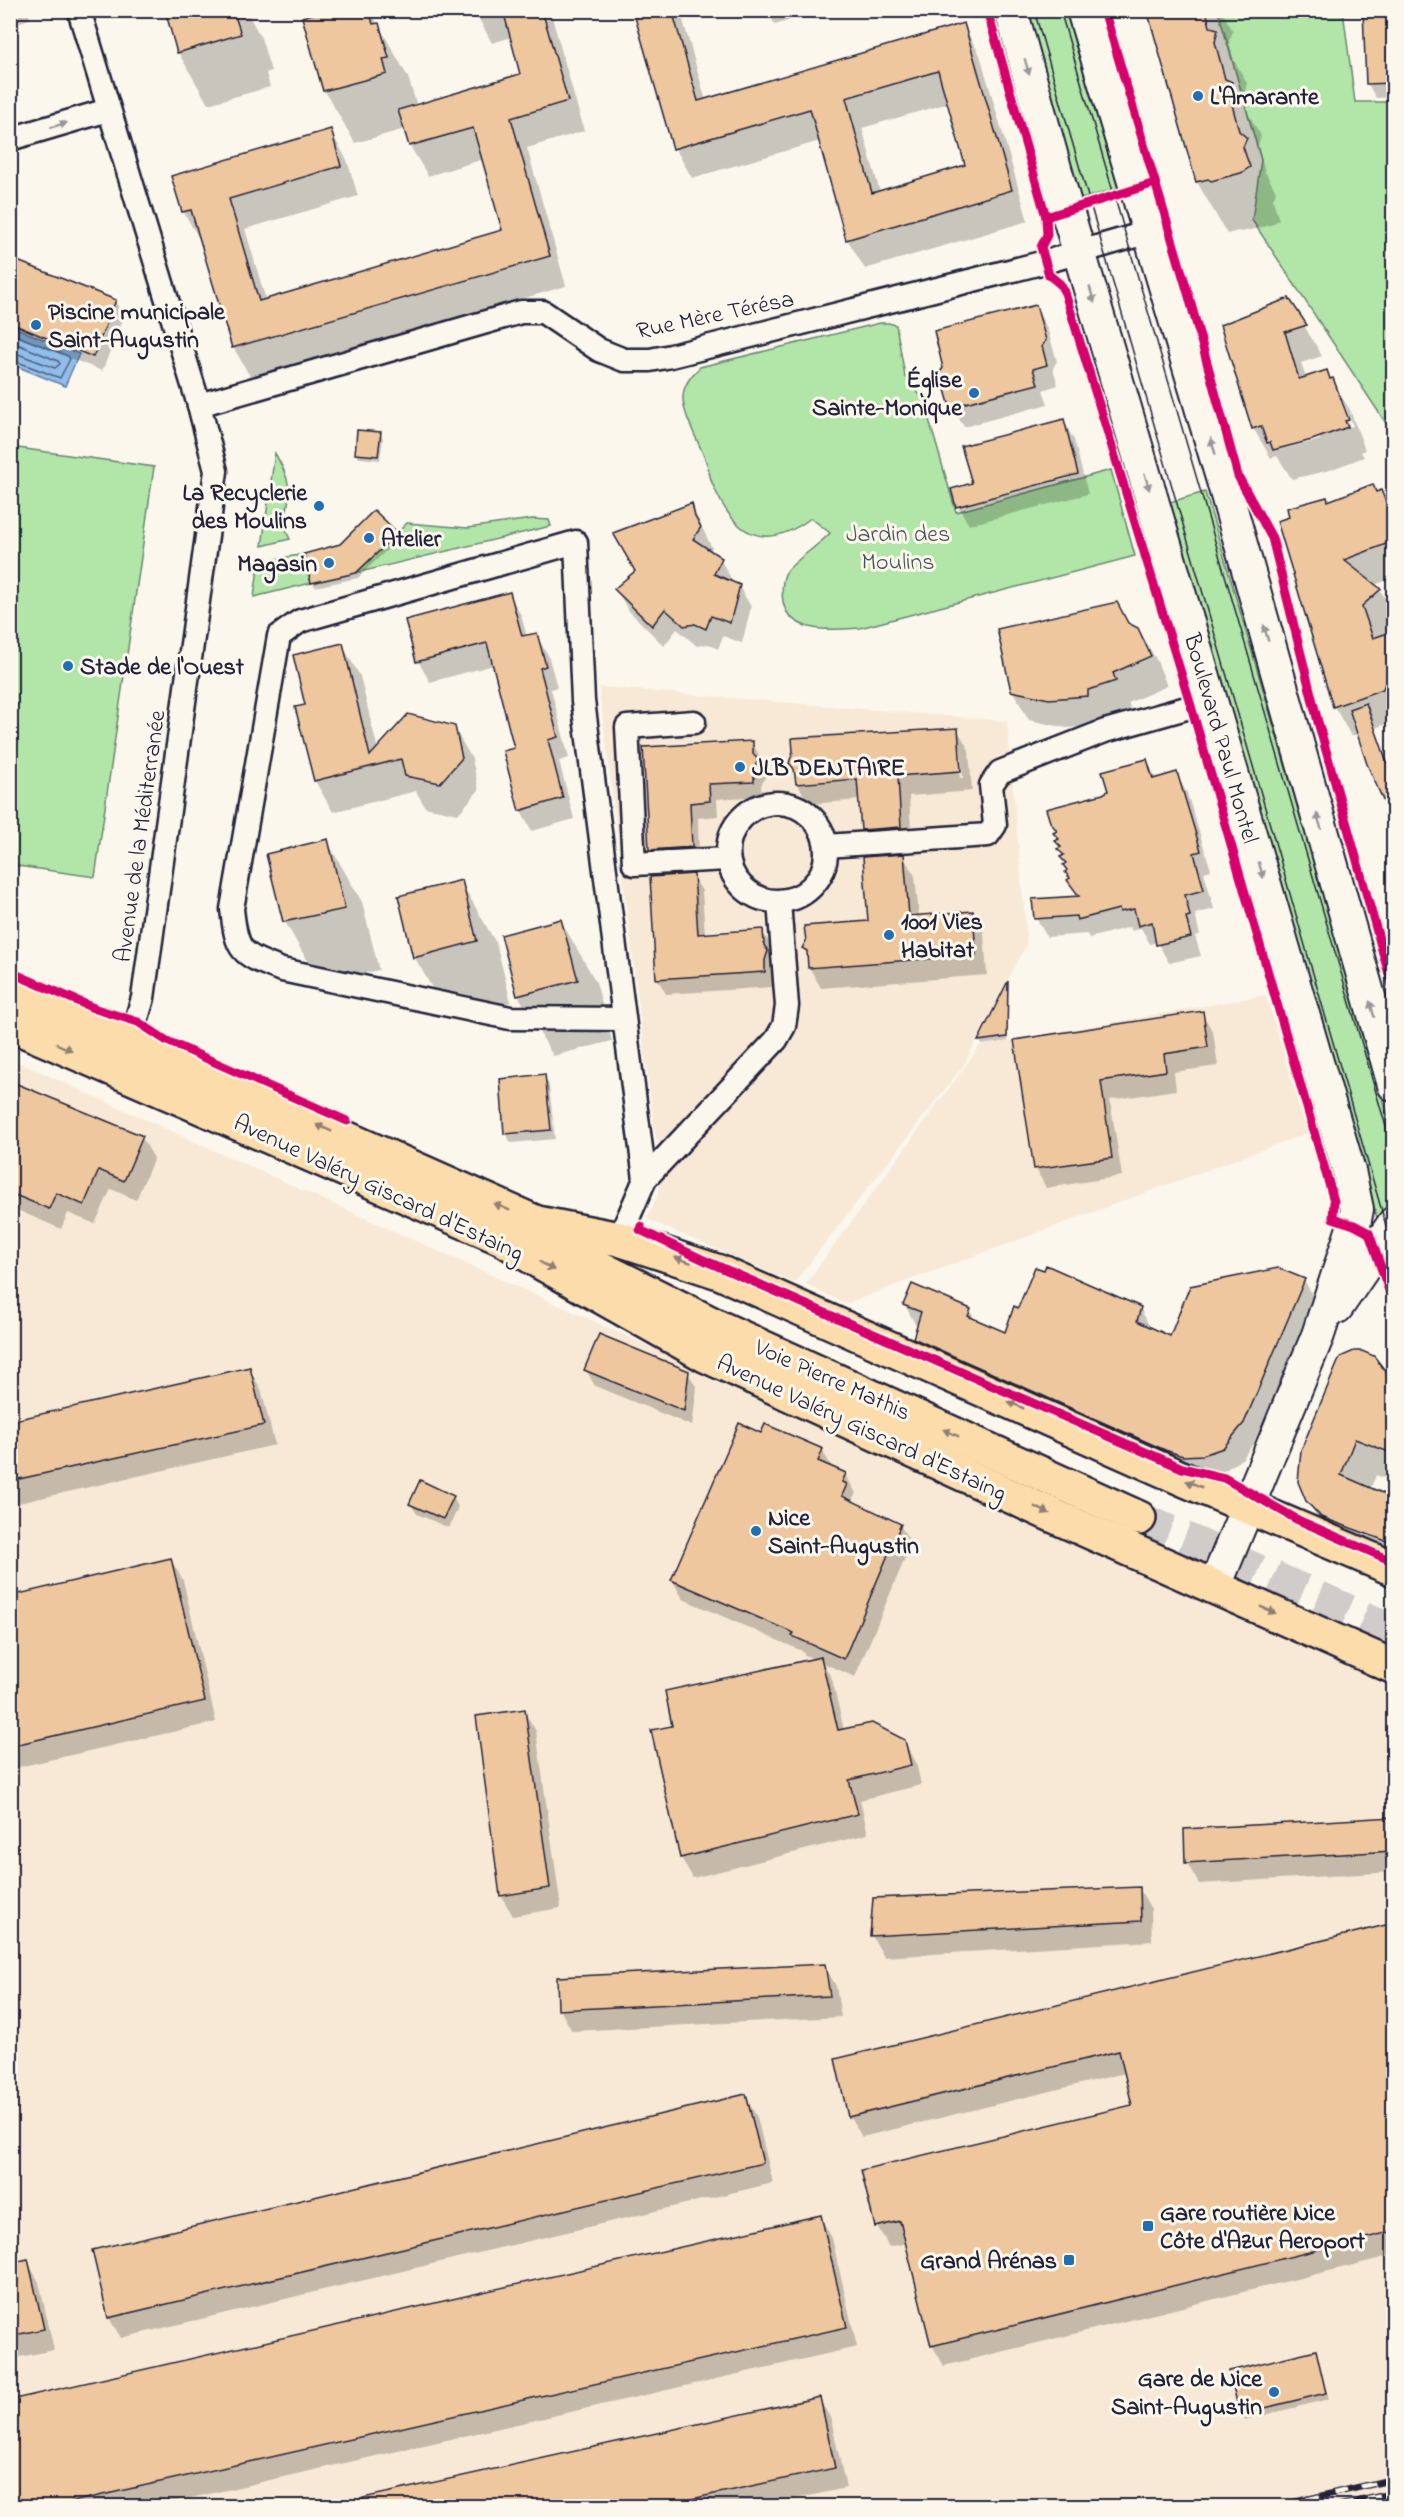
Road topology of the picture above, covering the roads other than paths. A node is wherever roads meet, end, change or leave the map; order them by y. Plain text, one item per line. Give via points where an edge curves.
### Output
1 (79, 10) edge
2 (1011, 10) edge
3 (1083, 10) edge
4 (108, 110) junction
5 (10, 139) edge
6 (1149, 232) junction
7 (1079, 252) junction
8 (199, 405) junction
9 (1211, 701) junction
10 (694, 722) dead end
11 (826, 846) junction
12 (728, 859) junction
13 (779, 902) junction
14 (10, 989) edge
15 (623, 1019) junction
16 (10, 1024) edge
17 (130, 1041) junction
18 (1394, 1085) edge
19 (645, 1179) junction
20 (537, 1223) junction
21 (1394, 1223) edge
22 (619, 1239) junction
23 (1318, 1335) junction
24 (1249, 1506) junction
25 (1139, 1518) tunnel mouth
26 (1394, 1569) edge
27 (1215, 1586) junction
28 (1394, 1666) edge

1 - 4 street, Avenue de la Méditerranée
2 -> 7 main road, Boulevard Paul Montel
3 - 6 main road
5 -> 4 street
4 - 8 street, Avenue de la Méditerranée
6 - 7 street, Rue Mère Térésa
18 -> 6 main road
7 - 8 street, Rue Mère Térésa via 650,360 624,360 599,350 543,312 521,312
7 -> 9 main road, Boulevard Paul Montel
8 - 17 street, Avenue de la Méditerranée via 216,471 215,484 143,998
9 - 11 street via 1105,731 1000,772 991,785 995,825 988,835
9 -> 23 main road, Boulevard Paul Montel via 1357,1209
10 - 12 street via 627,727 634,864
11 - 12 street via 822,831 807,814 786,804 770,803 742,816 728,843
11 - 13 street via 820,878 795,899
12 - 13 street via 732,873 751,895
13 - 19 street via 787,1006 784,1026 776,1040
14 - 17 main road, Avenue Valéry Giscard d'Estaing
15 - 15 street via 583,701 576,542 300,621 279,636 232,909 236,941 249,957 282,969 510,1018
15 - 19 street
16 -> 27 main road, Avenue Valéry Giscard d'Estaing via 501,1238 705,1355
20 -> 17 main road, Avenue Valéry Giscard d'Estaing
19 - 22 street
20 - 22 main road, Avenue Valéry Giscard d'Estaing
25 -> 20 main road, Voie Pierre Mathis via 718,1327 600,1268
21 - 23 main road
24 -> 22 main road, Avenue Valéry Giscard d'Estaing via 719,1272
23 - 24 main road
24 - 26 main road, Avenue Valéry Giscard d'Estaing
24 - 27 main road
27 -> 28 main road, Avenue Valéry Giscard d'Estaing

